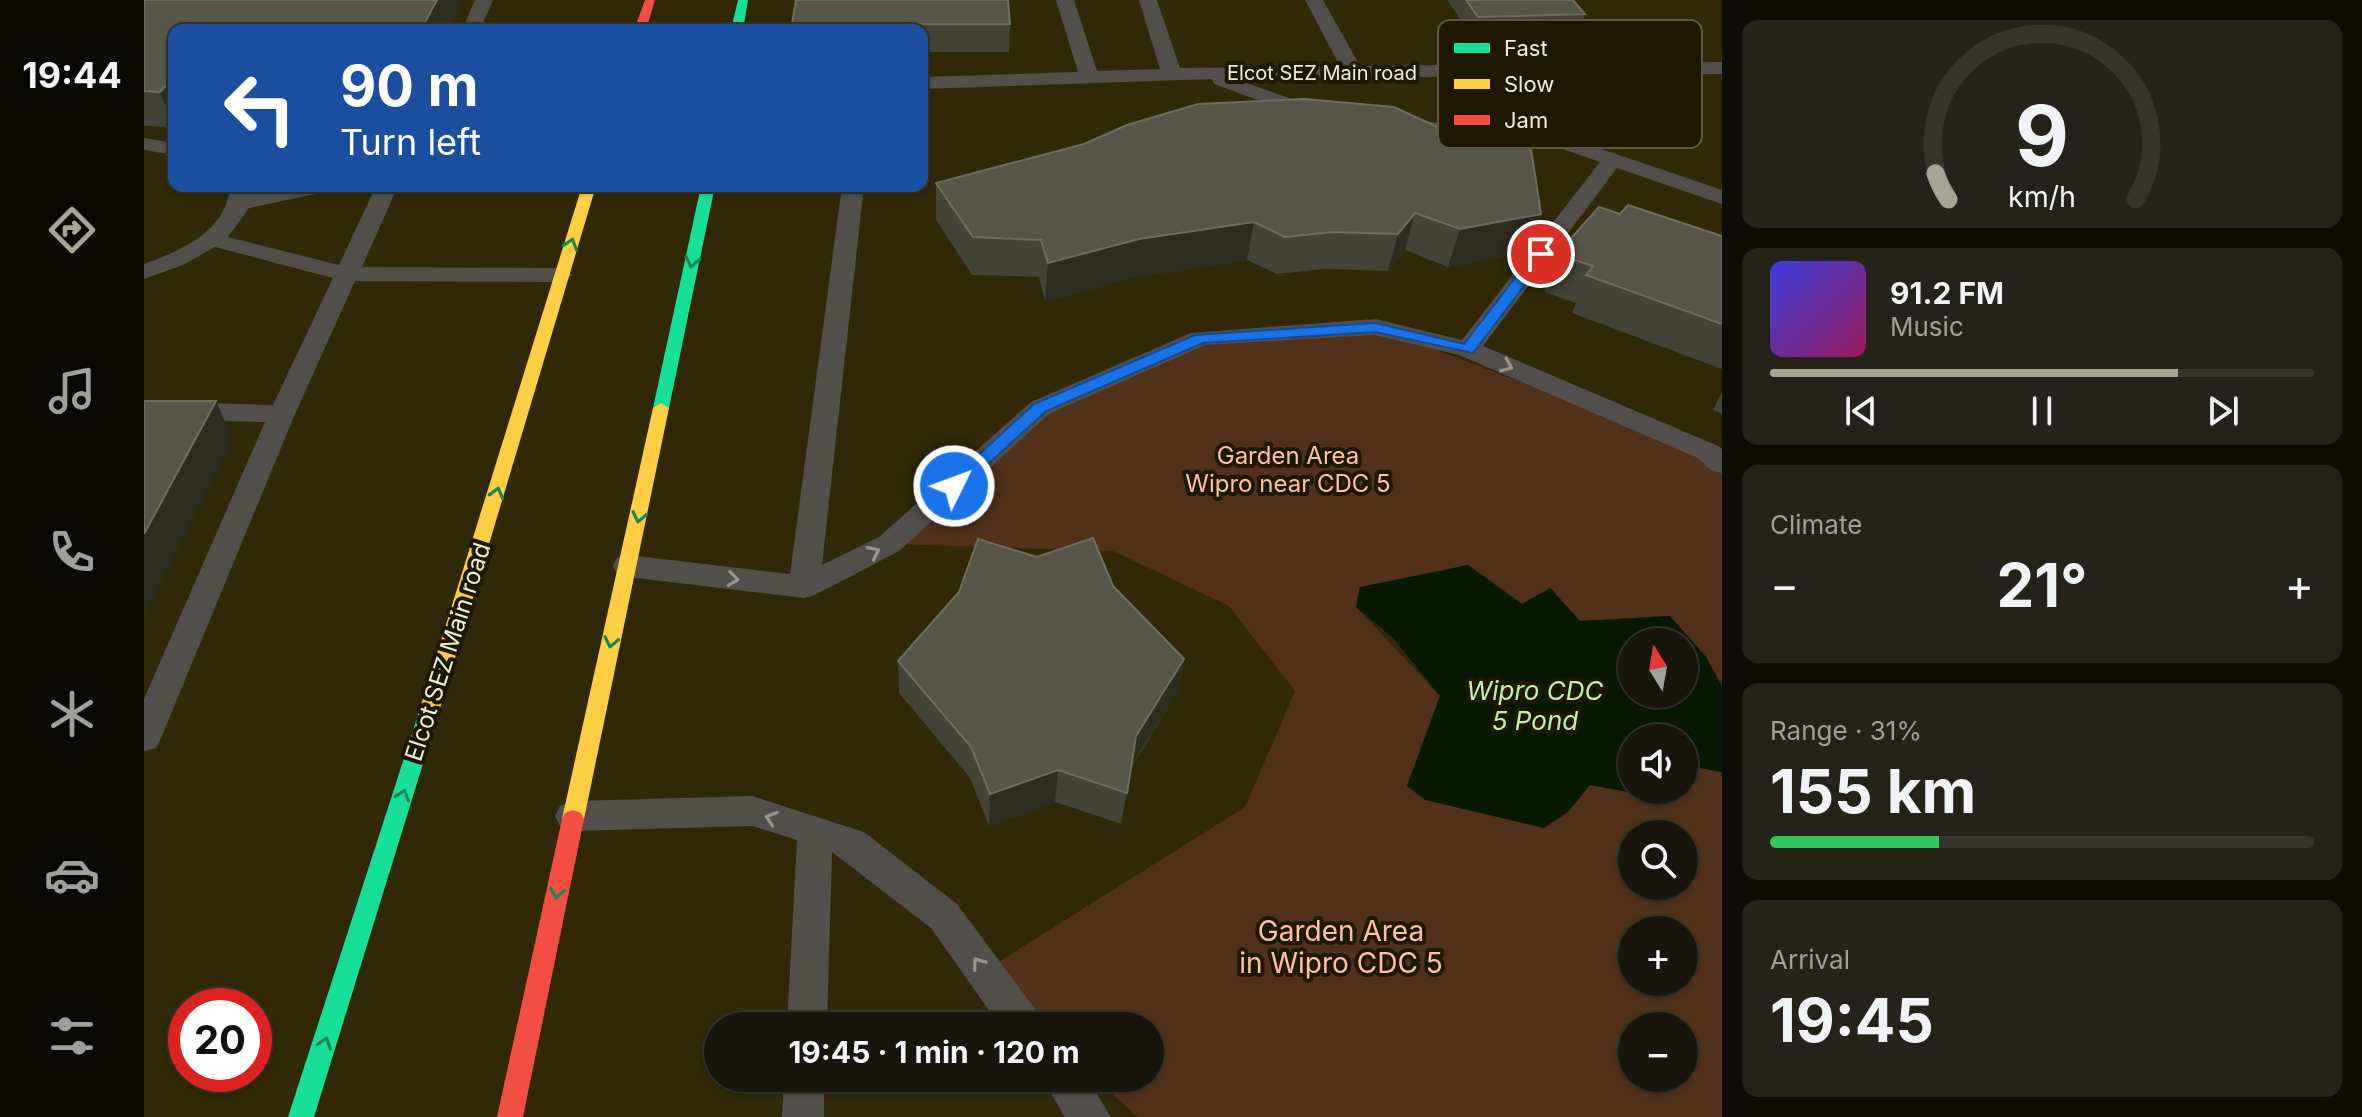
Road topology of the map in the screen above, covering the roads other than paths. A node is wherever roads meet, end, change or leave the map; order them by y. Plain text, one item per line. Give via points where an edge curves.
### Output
1 (484, 0) edge
2 (650, 0) edge
3 (743, 0) edge
4 (1065, 0) edge
5 (1148, 0) edge
6 (1314, 0) edge
7 (474, 24) edge
8 (642, 24) edge
9 (738, 24) edge
10 (1702, 68) edge
11 (1722, 68) edge
12 (1438, 72) edge
13 (1204, 73) junction
14 (1354, 73) junction
15 (1172, 74) junction
16 (1089, 76) junction
17 (928, 83) edge
18 (1335, 114) edge
19 (1382, 123) edge
20 (1438, 129) edge
21 (1581, 148) edge
22 (1613, 159) junction
23 (268, 192) edge
24 (384, 192) edge
25 (587, 192) edge
26 (707, 192) edge
27 (852, 192) edge
28 (241, 195) edge
29 (1722, 197) edge
30 (210, 239) junction
31 (144, 272) edge
32 (345, 274) junction
33 (561, 275) junction
34 (1468, 349) junction
35 (144, 410) edge
36 (282, 414) junction
37 (1722, 464) edge
38 (628, 566) junction
39 (804, 587) junction
40 (146, 728) edge
41 (573, 816) junction
42 (815, 832) junction
43 (808, 1012) edge
44 (1014, 1012) edge
45 (804, 1092) edge
46 (1072, 1092) edge
47 (301, 1117) edge
48 (510, 1117) edge
49 (803, 1117) edge
50 (1090, 1117) edge

1 - 7 lane
2 - 8 street
3 - 9 street
4 - 16 lane
5 - 15 lane
6 - 14 lane
10 - 11 lane, Elcot SEZ Main road
12 - 14 lane, Elcot SEZ Main road
13 - 14 lane, Elcot SEZ Main road
13 - 15 lane, Elcot SEZ Main road
13 - 18 lane via 1289,105
15 - 16 lane, Elcot SEZ Main road
16 - 17 lane, Elcot SEZ Main road
19 - 20 lane
21 - 22 lane
22 - 29 lane
22 - 34 lane
23 - 28 lane
24 - 32 lane
33 -> 25 street, Elcot SEZ Main road
26 -> 38 street
27 - 39 lane
28 - 30 lane via 222,230
30 - 31 lane
30 - 32 lane
32 - 33 lane
32 - 36 lane
47 -> 33 street, Elcot SEZ Main road
34 -> 37 lane via 1708,452
39 -> 34 lane via 889,544 1040,408 1200,338 1375,327
35 - 36 lane
36 - 40 lane
38 -> 39 lane
38 -> 41 street
42 -> 41 lane via 752,811
41 -> 48 street
42 - 43 lane
44 -> 42 lane via 944,916 851,843
45 - 49 lane
46 - 50 lane

